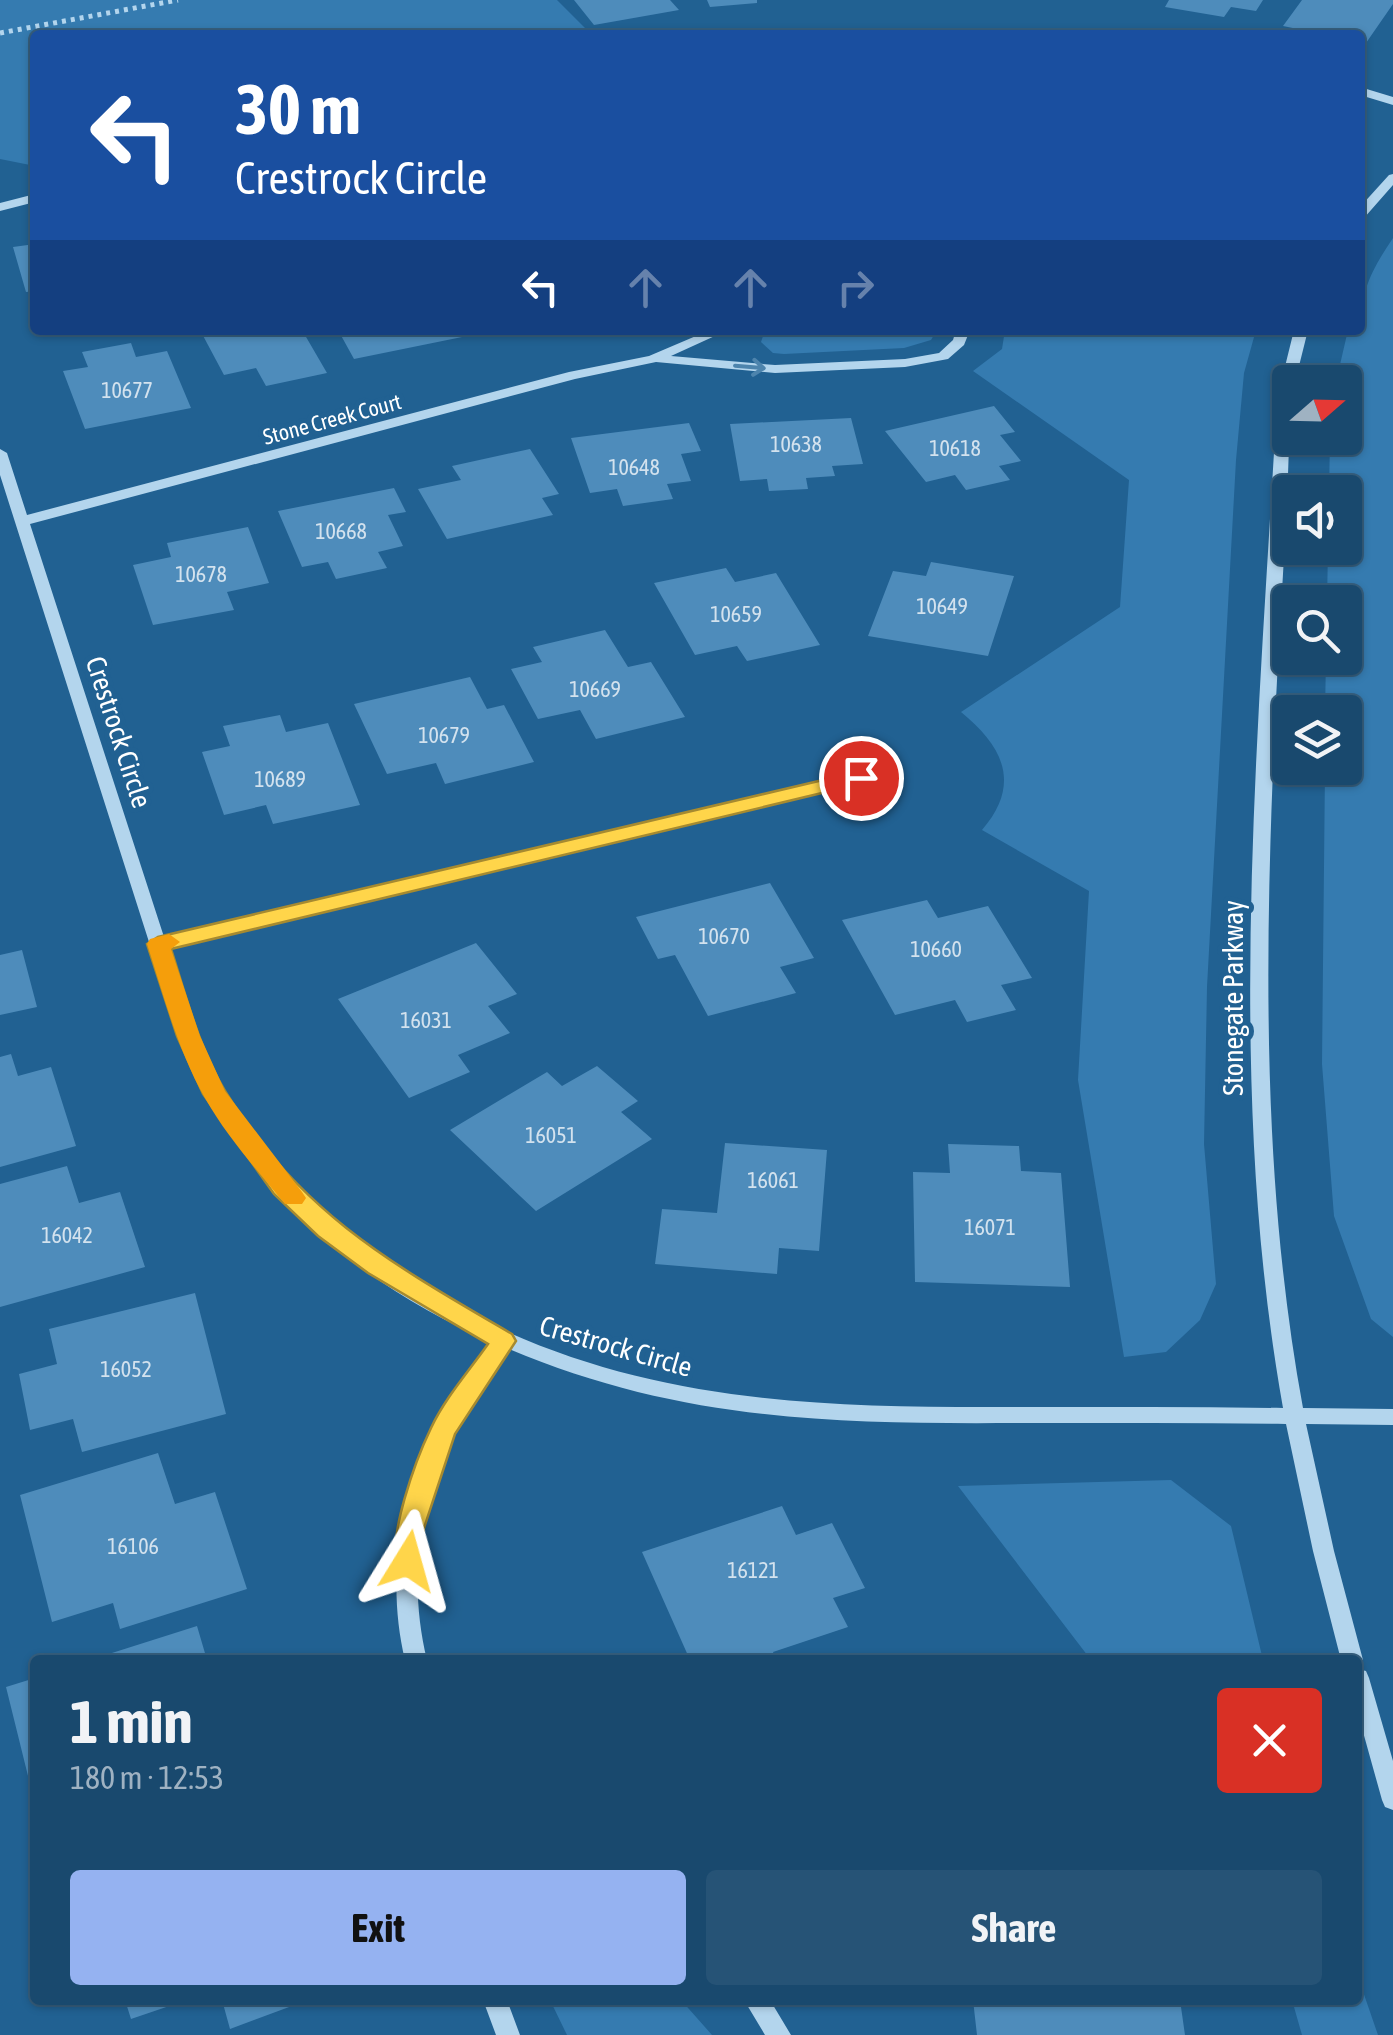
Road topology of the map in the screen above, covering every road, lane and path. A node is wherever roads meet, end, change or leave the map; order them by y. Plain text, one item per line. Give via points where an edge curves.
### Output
1 (178, 0) edge
2 (0, 33) edge
3 (1365, 93) edge
4 (1393, 101) edge
5 (1393, 178) edge
6 (30, 199) edge
7 (0, 207) edge
8 (1365, 209) edge
9 (709, 335) edge
10 (961, 335) edge
11 (1300, 335) edge
12 (653, 358) junction
13 (0, 453) edge
14 (23, 521) junction
15 (861, 778) dead end
16 (158, 944) junction
17 (504, 1341) junction
18 (1296, 1415) junction
19 (1393, 1416) edge
20 (415, 1655) edge
21 (1351, 1655) edge
22 (1362, 1692) edge
23 (1393, 1800) edge
24 (498, 2005) edge
25 (759, 2005) edge
26 (508, 2035) edge
27 (779, 2035) edge

1 - 2 path
3 - 4 street
5 - 8 street
6 - 7 street
9 - 12 street, Stone Creek Court
12 -> 10 street, Stone Creek Court via 774,368 905,363 943,356
11 - 18 street, Stonegate Parkway via 1284,399 1261,971 1268,1219
12 - 14 street, Stone Creek Court
13 - 14 street, Crestrock Circle
14 - 16 street, Crestrock Circle
15 - 16 street
16 - 17 street, Crestrock Circle via 214,1094 283,1188 377,1267
17 - 18 street, Crestrock Circle via 610,1376 729,1403 868,1414
17 - 20 street via 443,1430 410,1528 407,1594
18 - 19 street, Crestrock Circle
18 - 21 street, Stonegate Parkway
22 - 23 street
24 - 26 street
25 - 27 street

